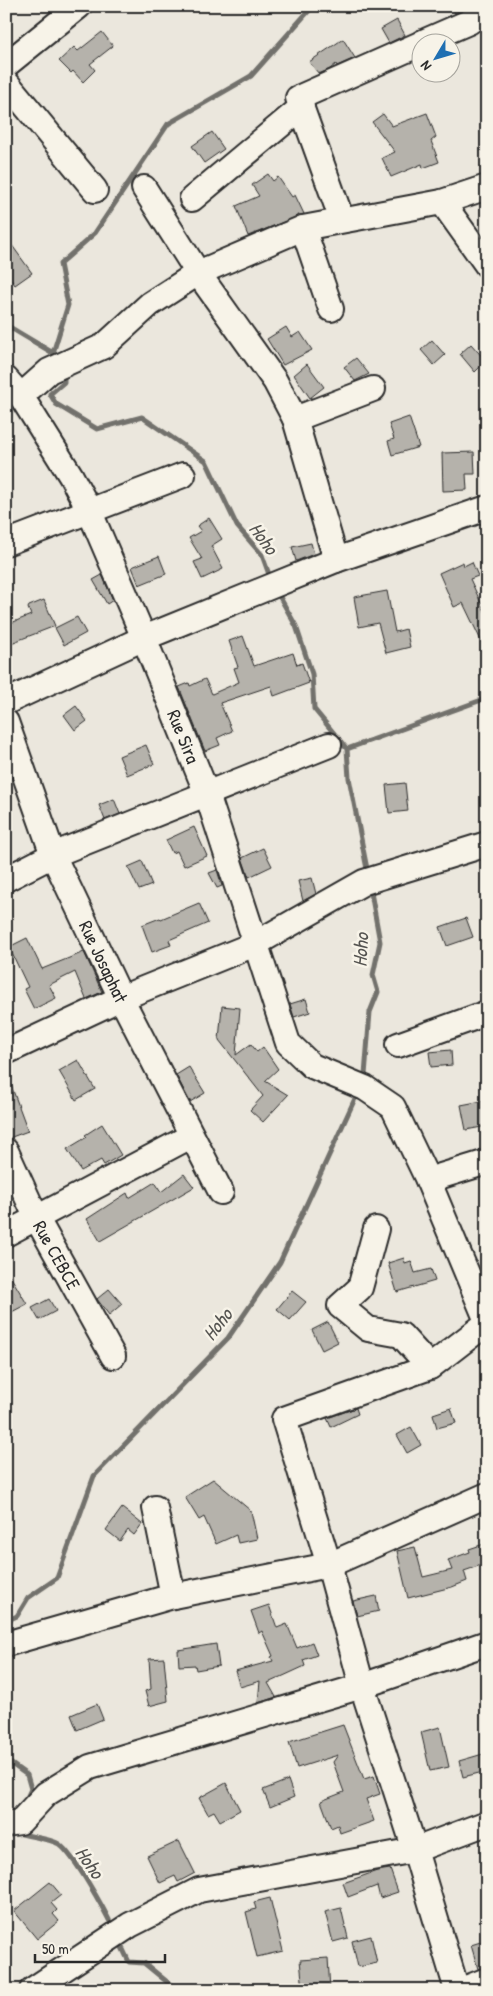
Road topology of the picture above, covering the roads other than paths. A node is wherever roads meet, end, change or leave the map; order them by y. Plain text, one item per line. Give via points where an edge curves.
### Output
1 (79, 6) edge
2 (487, 9) edge
3 (447, 32) edge
4 (410, 48) edge
5 (6, 65) edge
6 (6, 82) edge
7 (302, 107) junction
8 (144, 188) dead end
9 (487, 188) edge
10 (95, 190) dead end
11 (192, 199) dead end
12 (442, 202) junction
13 (342, 220) junction
14 (303, 228) junction
15 (487, 265) edge
16 (198, 273) junction
17 (331, 309) dead end
18 (6, 379) edge
19 (373, 389) dead end
20 (22, 396) junction
21 (295, 419) junction
22 (182, 475) dead end
23 (487, 508) edge
24 (89, 510) junction
25 (6, 543) edge
26 (336, 560) junction
27 (144, 638) junction
28 (6, 702) edge
29 (6, 722) edge
30 (329, 744) dead end
31 (207, 794) junction
32 (487, 844) edge
33 (53, 855) junction
34 (6, 879) edge
35 (255, 944) junction
36 (121, 998) junction
37 (487, 1013) edge
38 (398, 1045) dead end
39 (6, 1052) edge
40 (191, 1136) junction
41 (6, 1151) edge
42 (487, 1162) edge
43 (428, 1180) junction
44 (222, 1192) dead end
45 (37, 1219) junction
46 (376, 1229) dead end
47 (6, 1234) edge
48 (487, 1322) edge
49 (113, 1356) dead end
50 (430, 1367) junction
51 (487, 1495) edge
52 (155, 1508) dead end
53 (329, 1565) junction
54 (173, 1596) junction
55 (487, 1643) edge
56 (6, 1644) edge
57 (362, 1686) junction
58 (13, 1823) edge
59 (487, 1823) edge
60 (415, 1850) junction
61 (487, 1980) edge
62 (32, 1990) edge
63 (457, 1990) edge
64 (462, 1990) edge

1 - 5 street
2 - 3 street
4 - 7 street via 298,98
6 - 10 street
7 - 11 street
7 - 13 street
8 - 16 street
9 - 12 street
12 - 13 street
12 - 15 street
13 - 14 street
14 - 16 street
14 - 17 street
16 - 20 street via 150,304 104,346 49,371
16 - 21 street via 275,381
18 - 20 street, Rue Sira
19 - 21 street
20 - 24 street, Rue Sira via 72,476
21 - 26 street
22 - 24 street
23 - 26 street
24 - 25 street
24 - 27 street, Rue Sira
26 - 27 street
27 - 28 street
27 - 31 street, Rue Sira
29 - 33 street, Rue Josaphat
30 - 31 street
31 - 33 street
31 - 35 street, Rue Sira
32 - 35 street via 369,880
33 - 34 street
33 - 36 street, Rue Josaphat
35 - 36 street
35 - 43 street, Rue Sira via 288,1043 312,1066 359,1086 393,1107
36 - 39 street
36 - 40 street, Rue Josaphat
37 - 38 street
40 - 44 street, Rue Josaphat
40 - 45 street
41 - 45 street, Rue CEBCE
42 - 43 street
43 - 48 street, Rue Sira
45 - 47 street
45 - 49 street, Rue CEBCE
46 - 50 street via 360,1288 340,1306 368,1329 401,1335
48 - 50 street
50 - 53 street via 284,1419
51 - 53 street
52 - 54 street
53 - 54 street
53 - 57 street
54 - 56 street
55 - 57 street
57 - 58 street via 90,1767 46,1794
57 - 60 street
59 - 60 street
60 - 62 street via 198,1890 130,1925
60 - 63 street
61 - 64 street

